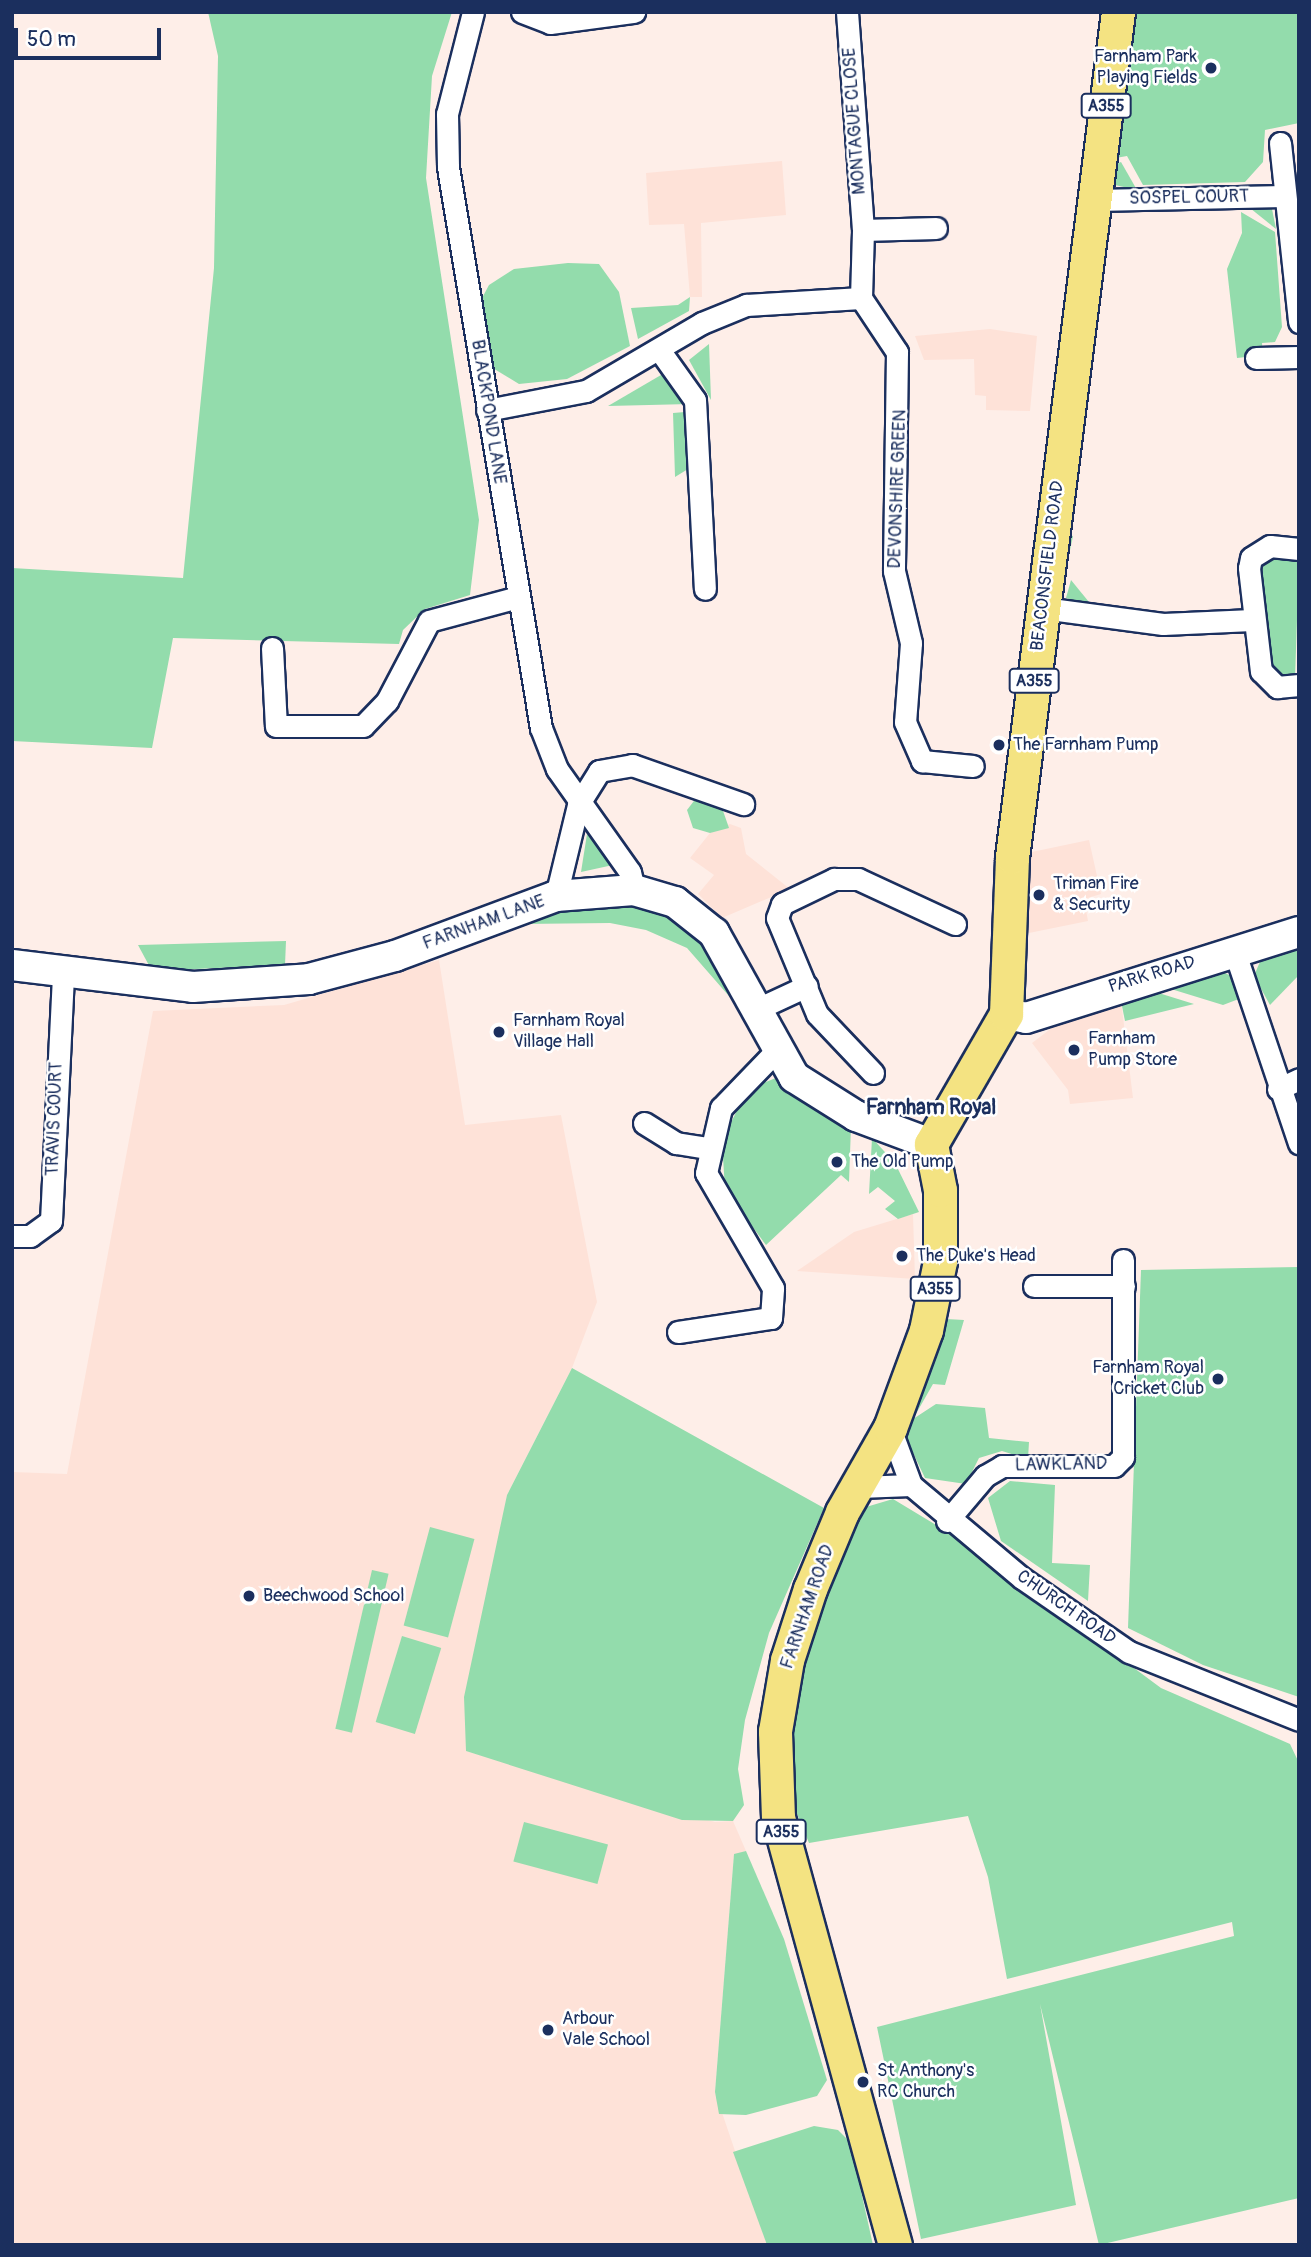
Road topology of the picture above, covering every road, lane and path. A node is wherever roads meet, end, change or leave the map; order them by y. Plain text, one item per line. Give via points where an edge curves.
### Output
1 (473, 12) edge
2 (522, 12) edge
3 (847, 12) edge
4 (1118, 12) edge
5 (632, 15) edge
6 (1280, 143) dead end
7 (1285, 196) junction
8 (1094, 200) junction
9 (936, 228) dead end
10 (863, 230) junction
11 (861, 298) junction
12 (1299, 322) edge
13 (660, 351) junction
14 (1299, 357) edge
15 (1255, 358) dead end
16 (487, 410) junction
17 (1299, 549) edge
18 (705, 589) dead end
19 (518, 597) junction
20 (1043, 608) junction
21 (1252, 620) junction
22 (272, 648) dead end
23 (1299, 685) edge
24 (973, 766) dead end
25 (743, 804) dead end
26 (578, 805) junction
27 (634, 890) junction
28 (556, 896) junction
29 (955, 924) dead end
30 (1299, 932) edge
31 (1234, 950) junction
32 (12, 965) edge
33 (63, 974) junction
34 (807, 986) junction
35 (755, 1010) junction
36 (1006, 1014) junction
37 (775, 1052) junction
38 (873, 1073) dead end
39 (1299, 1079) edge
40 (1278, 1089) junction
41 (644, 1123) dead end
42 (1299, 1143) edge
43 (931, 1144) junction
44 (707, 1148) junction
45 (12, 1236) edge
46 (1123, 1259) dead end
47 (1034, 1286) dead end
48 (1124, 1286) junction
49 (678, 1332) dead end
50 (890, 1427) junction
51 (911, 1485) junction
52 (859, 1487) junction
53 (947, 1521) junction
54 (1299, 1720) edge
55 (895, 2245) edge

1 - 16 street, BLACKPOND LANE via 447,114 448,167
2 - 5 street via 550,23
3 - 10 street, MONTAGUE CLOSE
4 - 8 main road, BEACONSFIELD ROAD / A355
6 - 7 street
7 - 8 street, SOSPEL COURT
7 - 12 street
8 - 20 main road, BEACONSFIELD ROAD / A355
9 - 10 street
10 - 11 street
11 - 13 street via 746,305 702,323
11 - 24 street, DEVONSHIRE GREEN via 897,352 894,571 911,643 905,722 915,768
13 - 16 street via 586,391
13 - 18 street via 695,400
14 - 15 street
16 - 19 street, BLACKPOND LANE
17 - 21 street via 1270,546 1251,558
19 - 22 street via 429,621 387,701 363,726 276,726
19 - 26 street, BLACKPOND LANE via 541,729
20 - 21 street via 1163,624
20 - 36 main road, BEACONSFIELD ROAD / A355 via 1012,858
21 - 23 street via 1261,671 1277,687
25 - 26 street via 632,765 599,771
26 - 27 street, BLACKPOND LANE via 630,872
26 - 28 street
27 - 28 street, FARNHAM LANE
27 - 35 street, FARNHAM LANE via 675,902 714,933
28 - 33 street, FARNHAM LANE via 396,956 309,979 193,988
29 - 34 street via 858,879 834,879 782,904 777,918
30 - 31 street, PARK ROAD
31 - 36 street, PARK ROAD via 1026,1018
31 - 40 street
32 - 33 street, FARNHAM LANE
33 - 45 street, TRAVIS COURT via 51,1221 30,1236
34 - 35 street
34 - 38 street via 817,1014
35 - 37 street, FARNHAM LANE
36 - 43 main road, BEACONSFIELD ROAD / A355
37 - 43 street, FARNHAM LANE via 794,1077 856,1116
37 - 44 street via 720,1108
39 - 40 street
40 - 42 street
41 - 44 street via 676,1143
43 - 50 main road, FARNHAM ROAD / A355 via 940,1191 940,1261 926,1330
44 - 49 street via 706,1173 716,1198 773,1288 771,1318
46 - 48 street, LAWKLAND
47 - 48 street
48 - 53 street, LAWKLAND via 1123,1457 1114,1466 1002,1466 985,1476
50 - 51 street, CHURCH ROAD
50 - 52 main road, FARNHAM ROAD / A355
51 - 52 street
51 - 53 street, CHURCH ROAD
52 - 55 main road, FARNHAM ROAD / A355 via 810,1589 787,1660 775,1731 778,1818
53 - 54 street, CHURCH ROAD via 1129,1652

